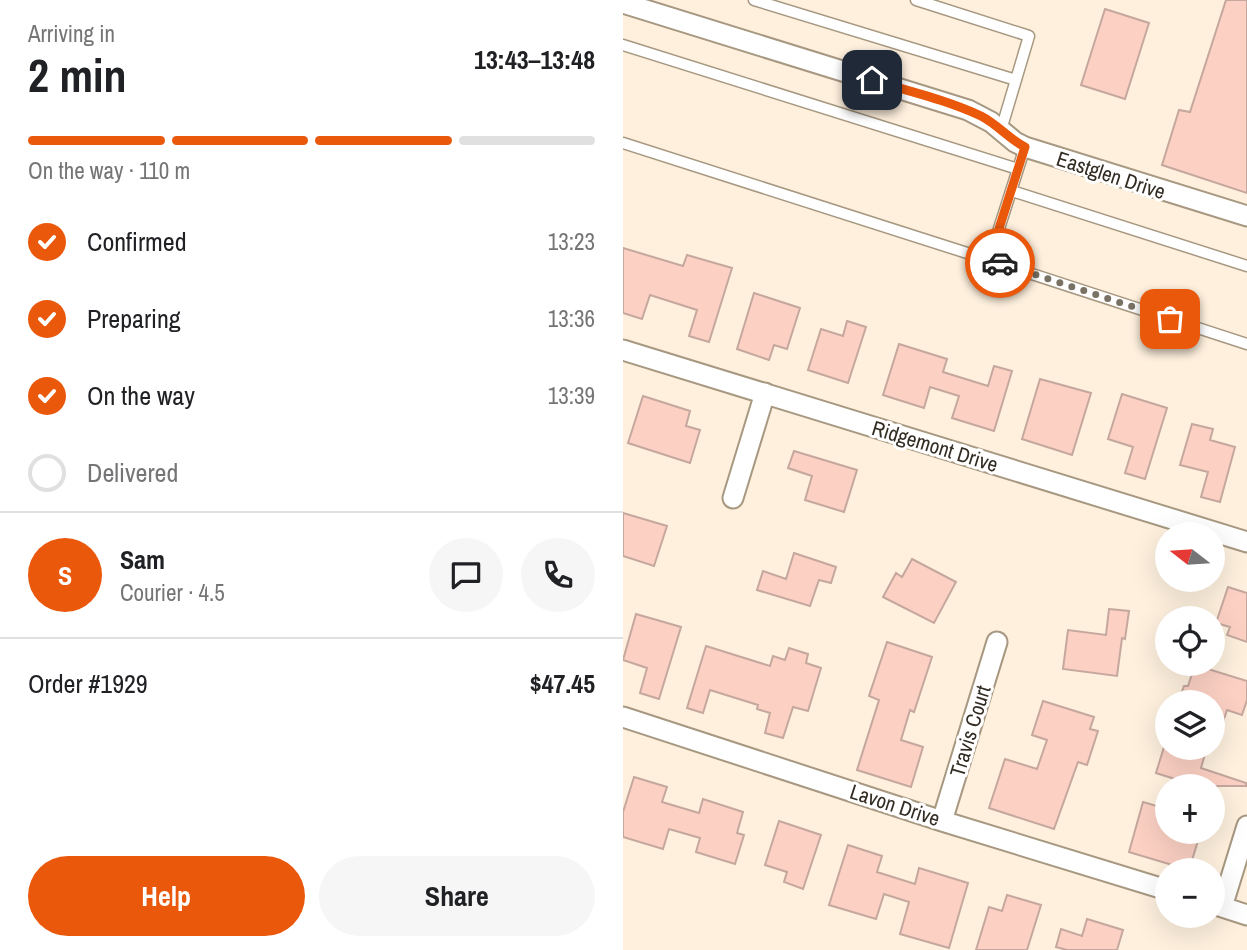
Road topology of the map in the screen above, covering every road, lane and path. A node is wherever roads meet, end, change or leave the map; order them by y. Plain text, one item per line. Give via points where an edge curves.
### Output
1 (754, 0) edge
2 (916, 0) edge
3 (623, 3) edge
4 (623, 45) edge
5 (1016, 80) junction
6 (1001, 130) junction
7 (623, 143) edge
8 (1025, 147) junction
9 (1018, 169) junction
10 (1011, 191) junction
11 (1247, 216) edge
12 (989, 260) junction
13 (1247, 266) edge
14 (1247, 344) edge
15 (623, 350) edge
16 (765, 393) junction
17 (733, 498) dead end
18 (1247, 542) edge
19 (997, 642) dead end
20 (623, 717) edge
21 (942, 821) junction
22 (1247, 826) edge
23 (1155, 886) edge
24 (1225, 887) edge
25 (1225, 908) edge
26 (1247, 915) edge

1 - 5 lane
2 - 5 lane via 1029,36
3 - 6 street, Eastglen Drive via 968,110
4 - 9 lane
5 - 6 lane
6 - 8 street, Eastglen Drive
7 - 12 lane
8 - 9 lane
8 - 11 street, Eastglen Drive
9 - 10 lane
10 - 12 lane
10 - 13 lane
12 - 14 lane
15 - 16 street, Ridgemont Drive
16 - 17 street
16 - 18 street, Ridgemont Drive
19 - 21 street, Travis Court
20 - 21 street, Lavon Drive
21 - 23 street, Lavon Drive
22 - 24 street
25 - 26 street

